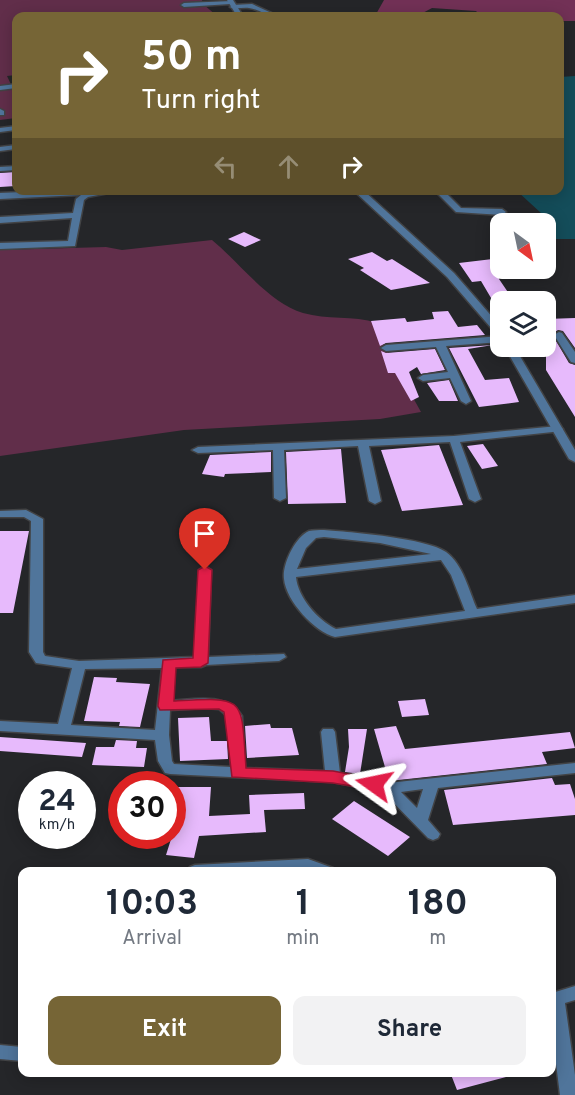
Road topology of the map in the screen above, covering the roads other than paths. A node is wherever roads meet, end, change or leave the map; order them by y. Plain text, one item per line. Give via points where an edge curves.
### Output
1 (231, 3) edge
2 (184, 5) dead end
3 (265, 12) edge
4 (22, 195) edge
5 (84, 195) edge
6 (363, 195) edge
7 (443, 195) edge
8 (0, 196) edge
9 (502, 212) dead end
10 (76, 215) junction
11 (0, 220) edge
12 (0, 246) edge
13 (490, 319) edge
14 (559, 335) dead end
15 (490, 340) edge
16 (440, 345) junction
17 (386, 348) dead end
18 (516, 357) edge
19 (575, 360) edge
20 (452, 375) junction
21 (423, 378) dead end
22 (466, 401) dead end
23 (558, 429) junction
24 (454, 439) junction
25 (363, 443) junction
26 (278, 447) junction
27 (198, 450) dead end
28 (575, 459) edge
29 (280, 498) dead end
30 (475, 499) dead end
31 (375, 501) dead end
32 (0, 514) edge
33 (444, 556) junction
34 (205, 570) dead end
35 (290, 574) junction
36 (575, 599) edge
37 (472, 613) junction
38 (279, 657) dead end
39 (169, 663) junction
40 (201, 663) junction
41 (79, 664) junction
42 (166, 706) junction
43 (0, 726) edge
44 (63, 731) junction
45 (328, 732) dead end
46 (161, 735) junction
47 (575, 768) edge
48 (238, 773) junction
49 (333, 777) junction
50 (432, 784) junction
51 (388, 788) junction
52 (420, 821) junction
53 (433, 834) dead end
54 (270, 867) edge
55 (314, 867) edge
56 (575, 993) edge
57 (556, 998) edge
58 (556, 1012) edge
59 (0, 1052) edge
60 (18, 1054) edge
61 (569, 1095) edge

1 - 2 street
1 - 3 street
4 - 8 street
5 - 10 street via 78,202
6 - 13 street via 417,241
7 - 9 street via 459,210
10 - 11 street
10 - 12 street via 72,244
14 - 19 street
15 - 16 street
16 - 17 street
16 - 20 street
18 - 23 street
20 - 21 street
20 - 22 street
23 - 24 street
23 - 28 street
24 - 25 street
24 - 30 street
25 - 26 street
25 - 31 street
26 - 27 street
26 - 29 street
32 - 41 street via 26,513 37,519 38,657 46,662
33 - 35 street
33 - 35 street via 411,545 316,534 304,541
33 - 37 street
34 - 40 street
35 - 37 street via 294,592 328,632
36 - 37 street
38 - 40 street
39 - 40 street
39 - 41 street
39 - 42 street
41 - 44 street
42 - 46 street
42 - 48 street via 220,704 230,708 235,716
43 - 44 street
44 - 46 street
45 - 49 street
46 - 48 street via 163,760 170,769
47 - 50 street
48 - 49 street
49 - 51 street
50 - 51 street
50 - 52 street
51 - 52 street
52 - 53 street
54 - 55 street
56 - 57 street
58 - 61 street
59 - 60 street

